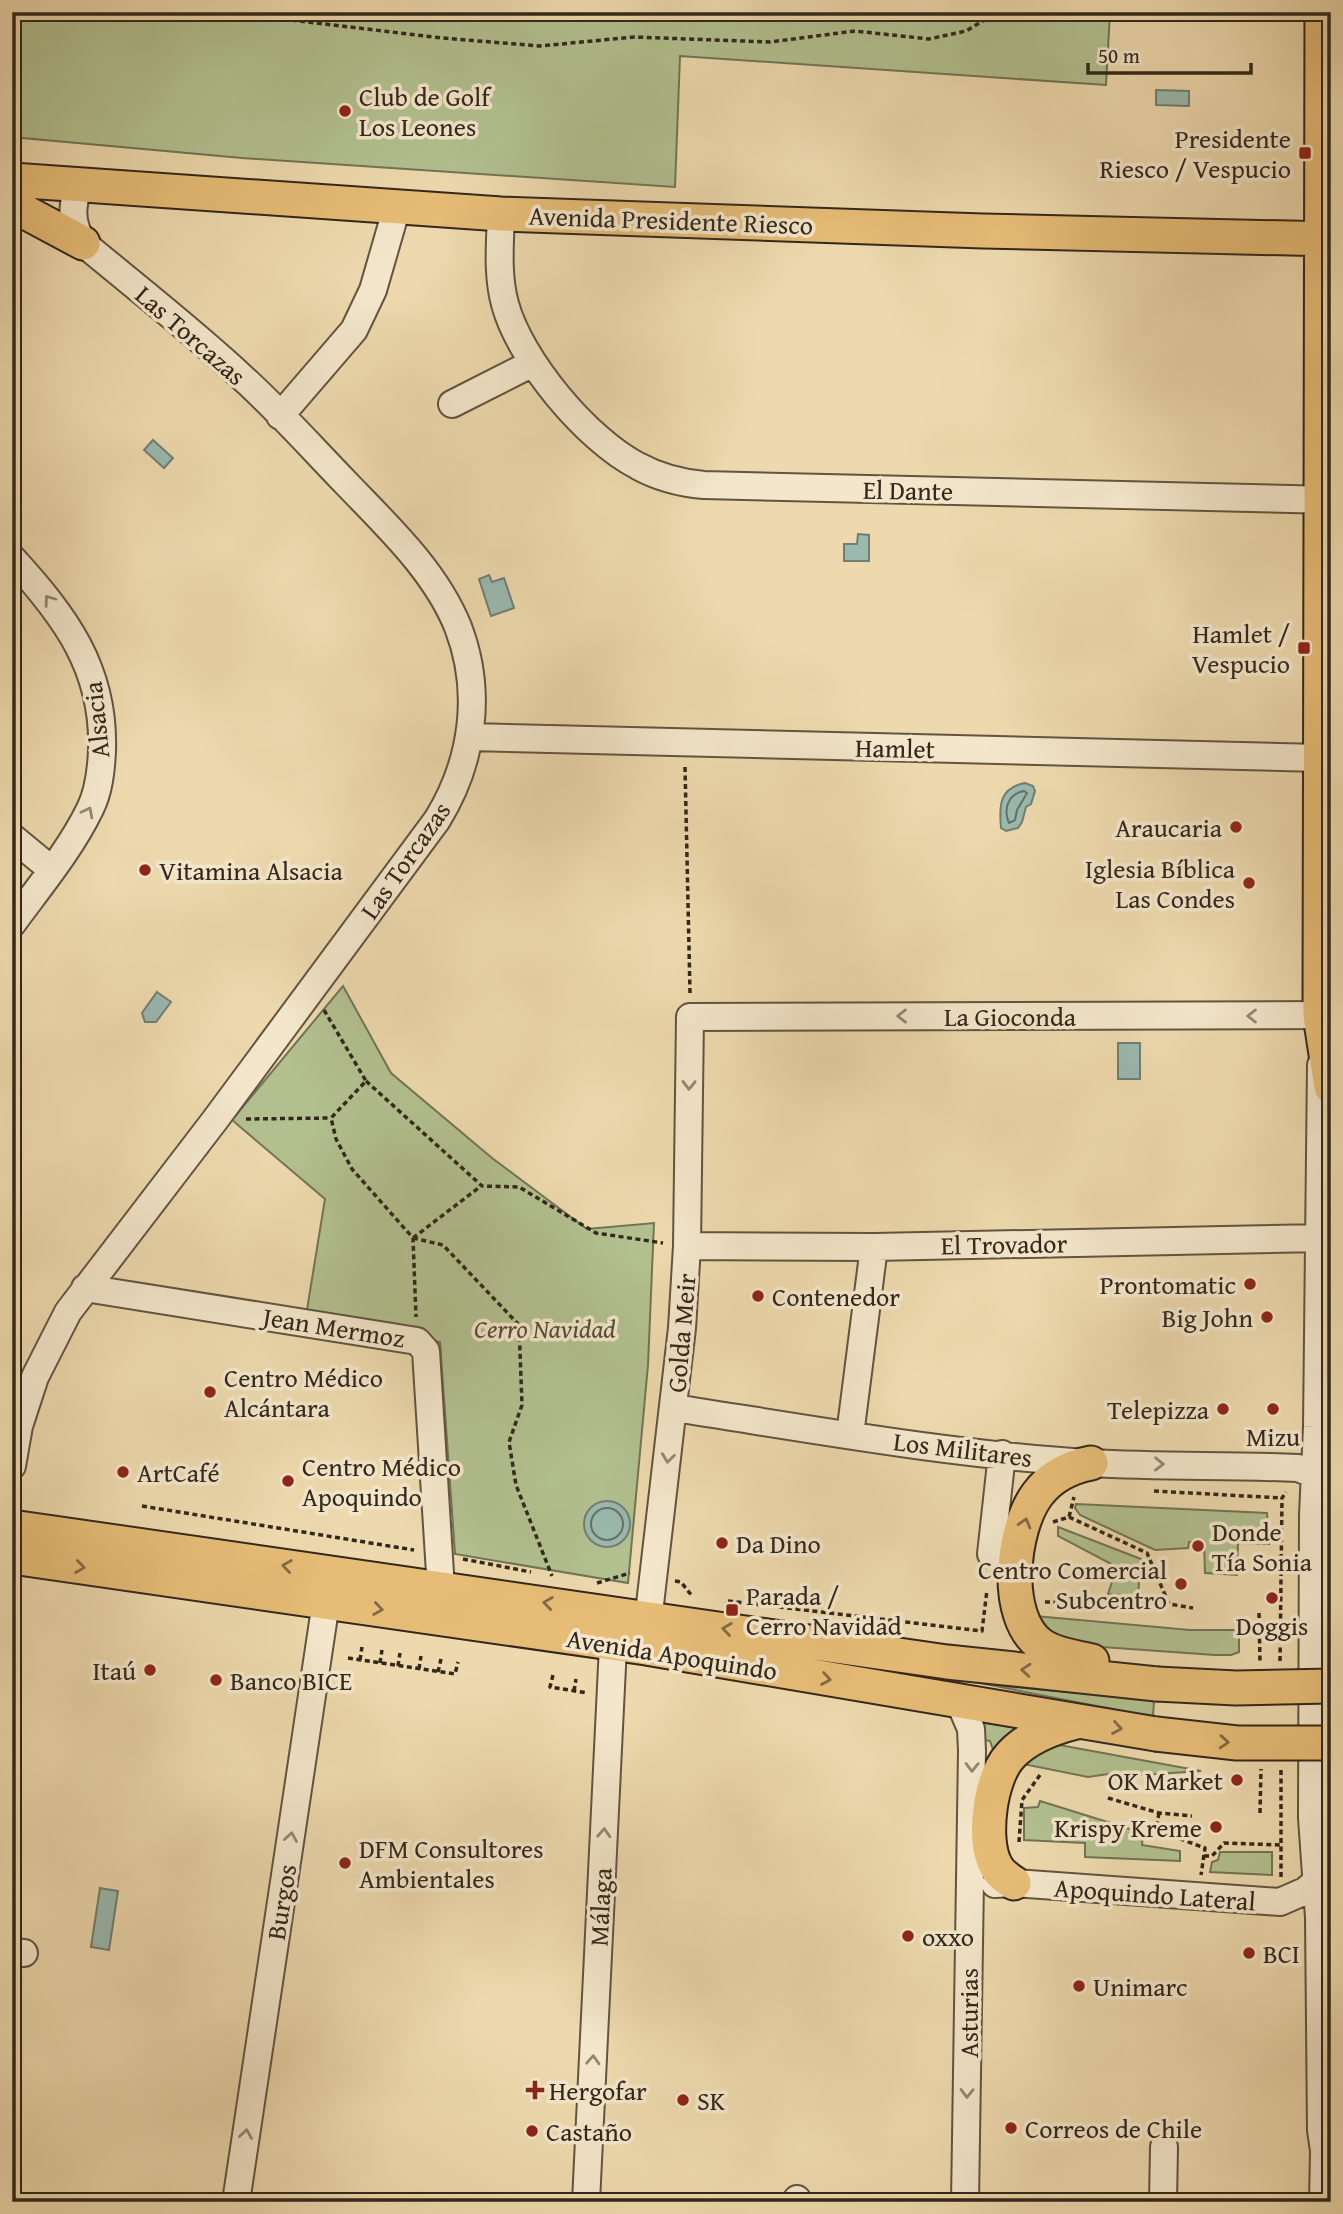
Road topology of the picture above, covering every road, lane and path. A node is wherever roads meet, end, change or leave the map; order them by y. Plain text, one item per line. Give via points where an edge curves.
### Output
1 (224, 12) edge
2 (998, 12) edge
3 (1322, 12) edge
4 (12, 180) edge
5 (78, 184) junction
6 (12, 205) edge
7 (397, 207) junction
8 (501, 214) junction
9 (1327, 239) edge
10 (83, 243) junction
11 (533, 363) junction
12 (452, 404) dead end
13 (281, 416) junction
14 (1326, 500) edge
15 (12, 558) edge
16 (470, 737) junction
17 (684, 742) junction
18 (1319, 758) junction
19 (12, 837) edge
20 (52, 870) junction
21 (12, 924) edge
22 (311, 990) junction
23 (1326, 1015) edge
24 (690, 1017) junction
25 (366, 1081) junction
26 (1331, 1087) edge
27 (331, 1118) junction
28 (215, 1120) junction
29 (482, 1186) junction
30 (413, 1238) junction
31 (1320, 1238) junction
32 (688, 1246) junction
33 (874, 1247) junction
34 (85, 1288) junction
35 (1331, 1309) edge
36 (418, 1340) junction
37 (20, 1394) edge
38 (674, 1408) junction
39 (850, 1435) junction
40 (1002, 1454) junction
41 (12, 1466) edge
42 (1255, 1466) junction
43 (1083, 1475) junction
44 (1323, 1483) edge
45 (1145, 1491) dead end
46 (1282, 1498) dead end
47 (142, 1506) dead end
48 (1313, 1515) junction
49 (1069, 1517) junction
50 (1049, 1523) dead end
51 (12, 1527) edge
52 (991, 1554) dead end
53 (440, 1555) junction
54 (12, 1557) edge
55 (653, 1577) junction
56 (588, 1581) dead end
57 (1015, 1582) junction
58 (441, 1589) junction
59 (692, 1596) dead end
60 (719, 1600) dead end
61 (326, 1602) junction
62 (1169, 1604) junction
63 (1193, 1608) dead end
64 (1259, 1613) dead end
65 (614, 1628) junction
66 (647, 1633) junction
67 (362, 1647) dead end
68 (382, 1650) dead end
69 (400, 1653) dead end
70 (421, 1656) dead end
71 (348, 1658) dead end
72 (441, 1659) dead end
73 (360, 1660) junction
74 (458, 1662) dead end
75 (380, 1663) junction
76 (1261, 1664) dead end
77 (398, 1666) junction
78 (419, 1669) junction
79 (438, 1672) junction
80 (553, 1675) dead end
81 (576, 1679) dead end
82 (1150, 1682) junction
83 (1331, 1686) edge
84 (574, 1691) junction
85 (592, 1694) dead end
86 (960, 1701) junction
87 (1079, 1721) junction
88 (1331, 1743) edge
89 (1108, 1798) dead end
90 (1159, 1813) junction
91 (1192, 1816) dead end
92 (1281, 1845) dead end
93 (1203, 1856) junction
94 (1324, 1875) edge
95 (1201, 1876) dead end
96 (1014, 1883) junction
97 (970, 1891) junction
98 (1331, 2119) edge
99 (1164, 2147) dead end
100 (1324, 2151) junction
101 (236, 2202) edge
102 (586, 2202) edge
103 (965, 2202) edge
104 (1163, 2202) edge
105 (1323, 2202) edge

1 - 2 path via 540,46 634,37 770,42 855,31 929,39 966,31
3 - 9 main road
4 - 5 main road, Avenida Presidente Riesco
5 - 7 main road, Avenida Presidente Riesco
5 - 10 street via 73,218
6 - 10 main road
7 - 8 main road, Avenida Presidente Riesco
7 - 13 street via 359,321
8 - 9 main road, Avenida Presidente Riesco
8 - 11 street, El Dante via 499,268 505,305
9 - 14 main road
10 - 13 street, Las Torcazas via 245,379
11 - 12 street
11 - 14 street, El Dante via 570,409 620,455 653,474 687,484
13 - 16 street, Las Torcazas via 388,526 449,608 471,681
14 - 18 main road
20 -> 15 street, Alsacia via 86,817 97,790 102,768 101,719 90,667 77,640 47,595
16 - 17 street, Hamlet
16 - 22 street, Las Torcazas via 442,811
17 - 18 street, Hamlet
17 - 24 path
18 - 23 main road
19 - 20 street
20 - 21 street, Alsacia
22 - 25 path
22 - 28 street, Las Torcazas
23 -> 24 street, La Gioconda
23 - 26 main road
23 - 31 street
24 -> 32 street, Golda Meir
25 - 27 path
25 - 29 path
27 - 28 path
27 - 30 path via 352,1169
28 - 34 street, Las Torcazas
29 - 30 path
29 - 32 path via 519,1187 596,1233
30 - 36 path
30 - 53 path via 443,1245 519,1325 522,1405 509,1443 516,1485 552,1576
31 - 33 street, El Trovador
31 - 35 street
31 - 44 street
32 - 33 street, El Trovador
32 - 38 street, Golda Meir
33 - 39 street
34 - 36 street, Jean Mermoz
34 - 37 street, Las Torcazas
36 - 53 street, Jean Mermoz via 426,1351
37 - 41 street, Las Torcazas
38 - 39 street, Los Militares
38 -> 55 street, Golda Meir
39 - 40 street, Los Militares
40 - 43 street, Los Militares
40 - 52 street
43 -> 42 street, Los Militares
42 - 44 street, Los Militares via 1298,1468
42 - 48 street, Los Militares via 1286,1480
43 - 49 path
57 -> 43 main road via 1024,1520 1037,1495 1066,1470
44 - 48 street
45 - 46 path
47 - 53 path
48 - 94 street via 1312,1818
49 - 50 path
49 - 62 path via 1146,1553
58 -> 51 main road, Avenida Apoquindo
53 - 58 street, Jean Mermoz
54 -> 61 main road, Avenida Apoquindo
55 - 56 path via 629,1573 600,1583
55 - 59 path via 681,1582
55 - 66 street, Golda Meir
57 - 60 path via 988,1577 982,1631
57 - 62 path via 1030,1583 1034,1601
57 - 82 main road via 1020,1617 1041,1644 1055,1652 1122,1668
65 -> 58 main road, Avenida Apoquindo
61 -> 65 main road, Avenida Apoquindo
101 -> 61 street, Burgos
62 - 63 path
64 - 76 path
65 - 66 main road, Avenida Apoquindo
102 -> 65 street, Málaga
82 -> 66 main road, Avenida Apoquindo
66 -> 86 main road, Avenida Apoquindo
67 - 73 path
68 - 75 path
69 - 77 path
70 - 78 path
71 - 73 path
72 - 79 path
73 - 75 path
74 - 79 path via 456,1674
75 - 77 path
77 - 78 path
78 - 79 path
80 - 84 path via 550,1687
81 - 84 path
82 - 83 main road, Avenida Apoquindo, bridge via 1236,1688
84 - 85 path
86 - 87 main road, Avenida Apoquindo
86 -> 97 street, Asturias via 971,1729
87 -> 88 main road, Avenida Apoquindo, bridge via 1237,1742
87 - 96 main road via 1045,1731 1020,1746 995,1781 990,1807 991,1854 999,1872
89 - 90 path
90 - 91 path
90 - 93 path via 1156,1830 1205,1848
92 - 93 path via 1224,1843 1212,1856
93 - 95 path
94 - 96 street, Apoquindo Lateral via 1305,1891 1280,1902
94 - 100 street
96 - 97 street, Apoquindo Lateral
97 -> 103 street, Asturias
98 - 100 street
99 - 104 street
100 - 105 street

